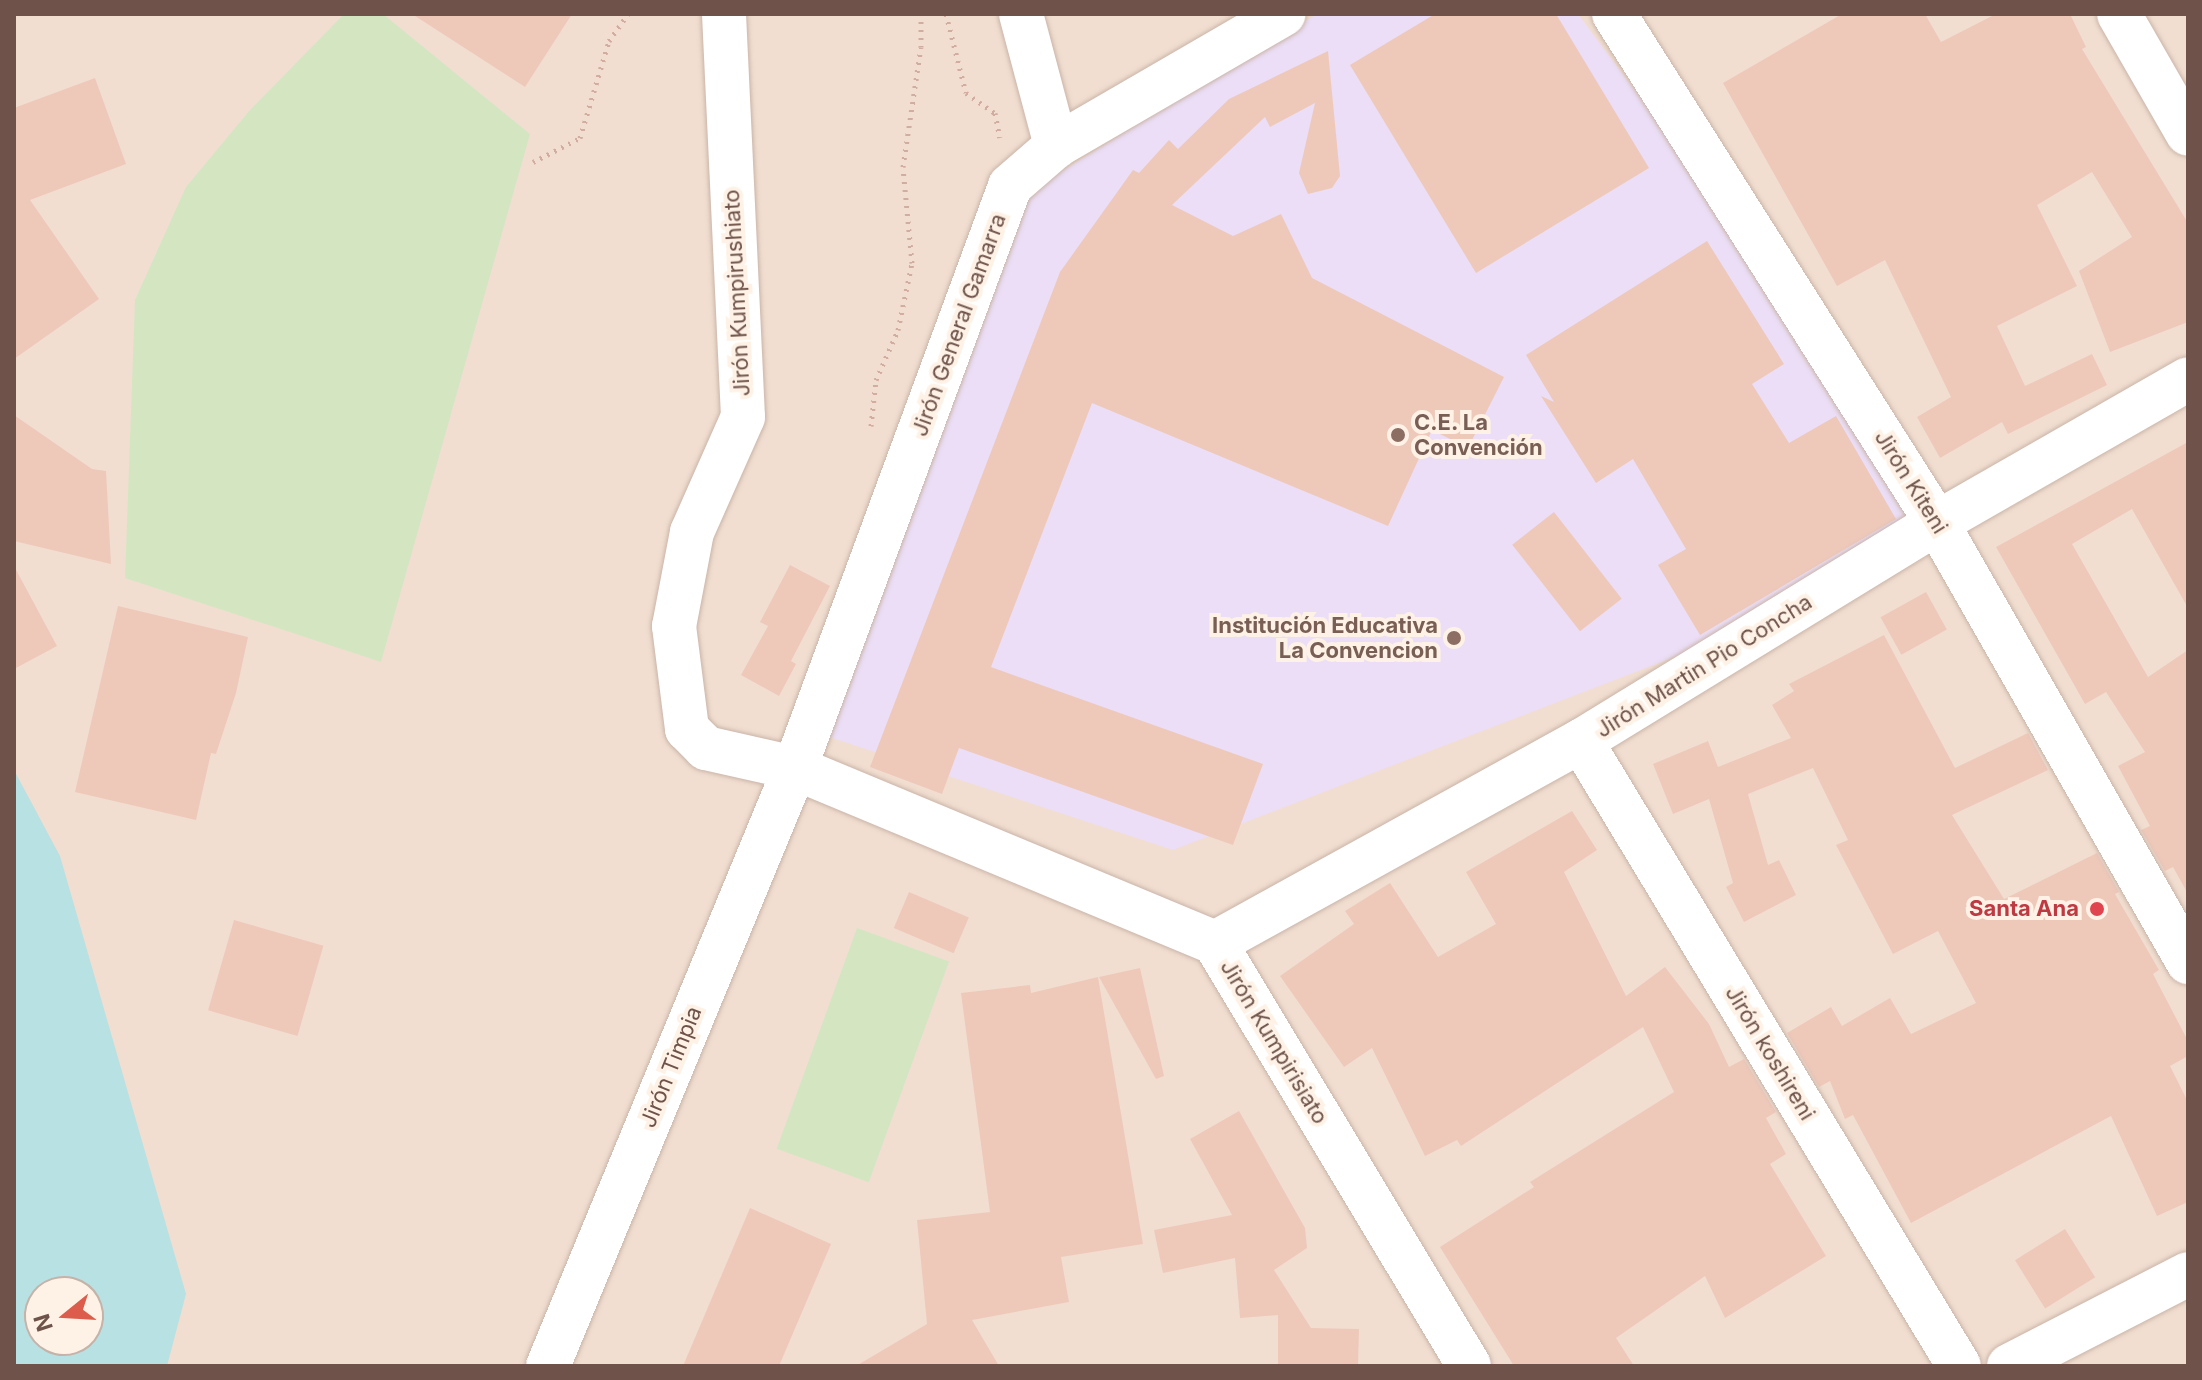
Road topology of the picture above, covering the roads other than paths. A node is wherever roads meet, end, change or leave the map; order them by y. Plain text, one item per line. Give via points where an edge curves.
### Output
1 (724, 14) edge
2 (1021, 14) edge
3 (1284, 14) edge
4 (1614, 14) edge
5 (2119, 14) edge
6 (2188, 134) edge
7 (1056, 146) junction
8 (2188, 379) edge
9 (1937, 523) junction
10 (1581, 741) junction
11 (795, 768) junction
12 (1215, 943) junction
13 (2188, 962) edge
14 (2188, 1274) edge
15 (548, 1366) edge
16 (1469, 1366) edge
17 (1959, 1366) edge
18 (2009, 1366) edge

1 - 11 street, Jirón Kumpirushiato via 743,417 692,532 674,626 687,729 706,748
2 - 7 street
3 - 7 street, Jirón General Gamarra
4 - 9 street, Jirón Kiteni
5 - 6 street
7 - 11 street, Jirón General Gamarra via 1010,186
8 - 9 street, Jirón Martin Pio Concha
9 - 10 street, Jirón Martin Pio Concha
9 - 13 street, Jirón Kiteni
10 - 12 street, Jirón Martin Pio Concha
10 - 17 street, Jirón koshireni
11 - 12 street, Jirón Kumpirisiato
11 - 15 street, Jirón Timpia
12 - 16 street, Jirón Kumpirisiato
14 - 18 street

